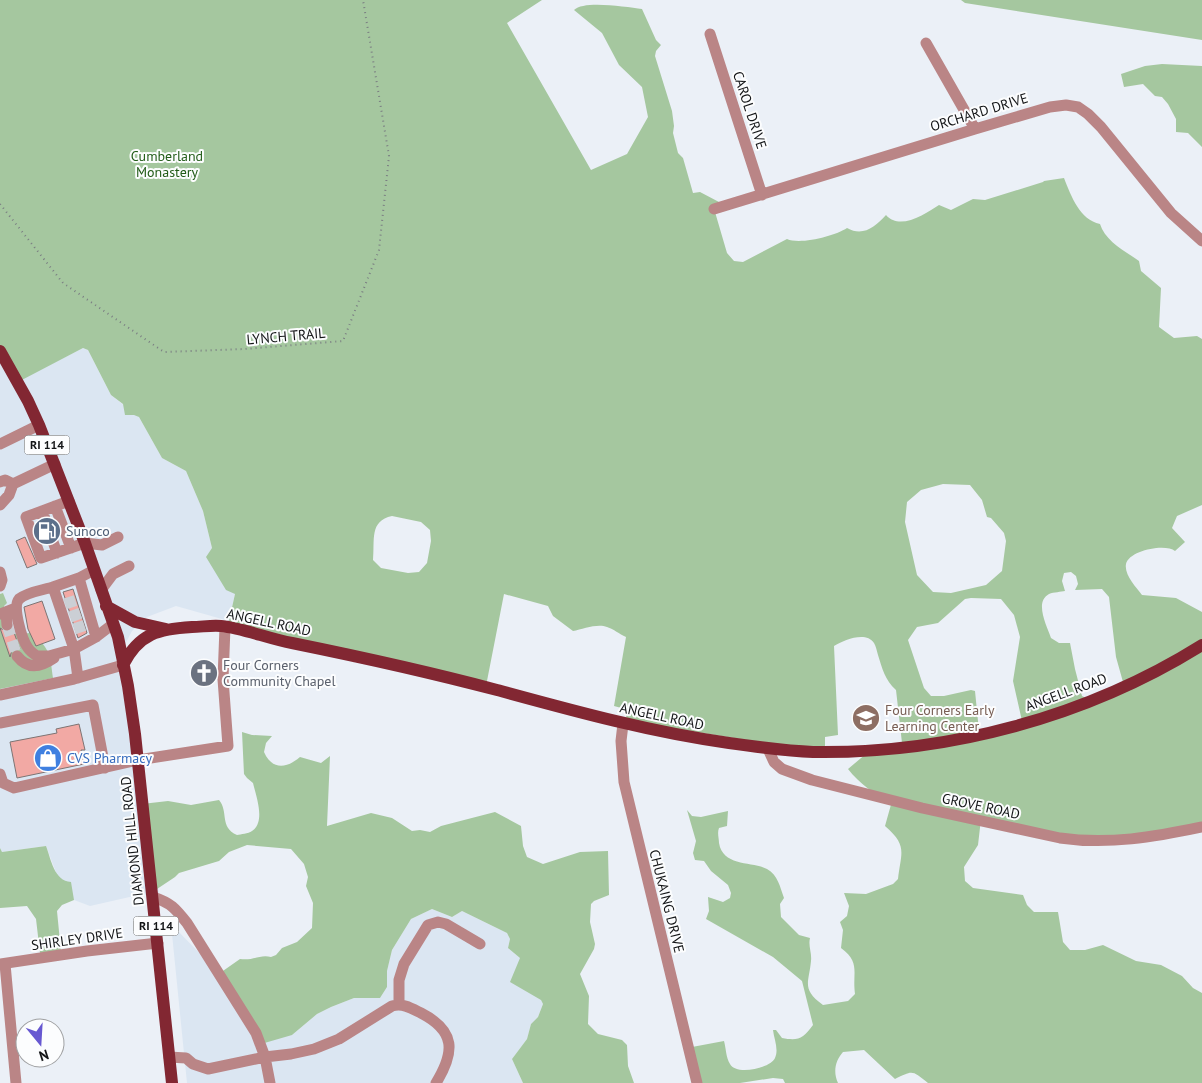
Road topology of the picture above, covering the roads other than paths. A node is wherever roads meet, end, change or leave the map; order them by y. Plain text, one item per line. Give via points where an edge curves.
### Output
1 (710, 34) dead end
2 (926, 43) dead end
3 (975, 129) junction
4 (762, 195) junction
5 (714, 209) dead end
6 (1202, 241) edge
7 (0, 351) edge
8 (39, 425) junction
9 (0, 444) edge
10 (55, 464) junction
11 (0, 482) edge
12 (13, 484) junction
13 (69, 501) junction
14 (0, 505) edge
15 (55, 506) junction
16 (42, 511) junction
17 (46, 524) dead end
18 (118, 537) dead end
19 (52, 539) dead end
20 (85, 543) junction
21 (71, 548) junction
22 (57, 553) junction
23 (129, 566) dead end
24 (94, 570) junction
25 (79, 578) junction
26 (53, 587) junction
27 (101, 590) junction
28 (106, 606) junction
29 (7, 611) edge
30 (113, 624) junction
31 (7, 625) tunnel mouth
32 (225, 627) junction
33 (166, 629) junction
34 (96, 637) junction
35 (1202, 645) edge
36 (74, 649) junction
37 (62, 652) junction
38 (17, 656) dead end
39 (123, 665) junction
40 (78, 678) junction
41 (0, 695) edge
42 (0, 723) edge
43 (623, 724) junction
44 (768, 749) junction
45 (138, 760) junction
46 (105, 768) junction
47 (0, 774) edge
48 (1202, 827) edge
49 (153, 897) junction
50 (158, 943) junction
51 (480, 944) dead end
52 (2, 964) edge
53 (399, 1004) junction
54 (169, 1057) junction
55 (265, 1057) junction
56 (16, 1083) edge
57 (172, 1083) edge
58 (270, 1083) edge
59 (436, 1083) edge
60 (697, 1083) edge

1 - 4 street, CAROL DRIVE
2 - 3 street
3 - 4 street, ORCHARD DRIVE
3 - 6 street, ORCHARD DRIVE via 1050,107 1078,107 1101,127 1171,213
4 - 5 street, ORCHARD DRIVE
7 - 8 main road, DIAMOND HILL ROAD / RI 114
8 - 9 street
8 - 10 main road, DIAMOND HILL ROAD / RI 114
10 - 12 street
10 - 13 main road, DIAMOND HILL ROAD / RI 114
11 - 12 street via 5,480
12 - 14 street
13 - 15 street
13 - 20 main road, DIAMOND HILL ROAD / RI 114
15 - 16 street
15 - 21 street
16 - 17 street
16 - 22 street via 26,517 41,558
18 - 20 street via 102,545
19 - 22 street
20 - 21 street
20 - 24 main road, DIAMOND HILL ROAD / RI 114
21 - 22 street
23 - 27 street via 113,574
24 - 25 street
24 - 27 main road, DIAMOND HILL ROAD / RI 114
25 - 26 street
25 - 34 street via 81,599
26 - 29 street via 26,595
26 - 36 street via 67,618
27 - 28 main road, DIAMOND HILL ROAD / RI 114
28 - 30 main road, DIAMOND HILL ROAD / RI 114
28 - 33 main road via 135,622
29 - 31 street
29 - 37 street via 18,622 27,648 37,656
30 - 34 street
30 - 39 main road, DIAMOND HILL ROAD / RI 114
32 - 33 main road, ANGELL ROAD
32 - 43 main road, ANGELL ROAD via 464,681
32 - 45 street via 223,679 228,746
33 - 39 main road, ANGELL ROAD via 136,644
34 - 36 street
35 - 44 main road, ANGELL ROAD via 1157,671 1098,698 1036,720 978,735 873,750 812,752
36 - 37 street
36 - 40 street
37 - 38 street via 49,662 34,666 23,664
39 - 40 street
39 - 45 main road, DIAMOND HILL ROAD / RI 114
40 - 41 street
42 - 46 street via 93,705
43 - 44 main road, ANGELL ROAD via 692,739
43 - 60 street, CHUKAING DRIVE via 624,782
44 - 48 street, GROVE ROAD via 774,762 782,769 812,780 1060,838 1123,840
45 - 46 street
45 - 49 main road, DIAMOND HILL ROAD / RI 114
46 - 47 street via 14,788 3,783
49 - 50 main road, DIAMOND HILL ROAD / RI 114
49 - 55 street via 168,902 187,923 256,1033
50 - 52 street, SHIRLEY DRIVE
50 - 54 main road, DIAMOND HILL ROAD / RI 114
51 - 53 street via 446,924 428,925 404,964 399,980
52 - 56 street
53 - 55 street via 339,1039 314,1049
53 - 59 street via 433,1019 444,1030 449,1057
54 - 55 street via 186,1058 208,1069
54 - 57 main road, DIAMOND HILL ROAD / RI 114
55 - 58 street

